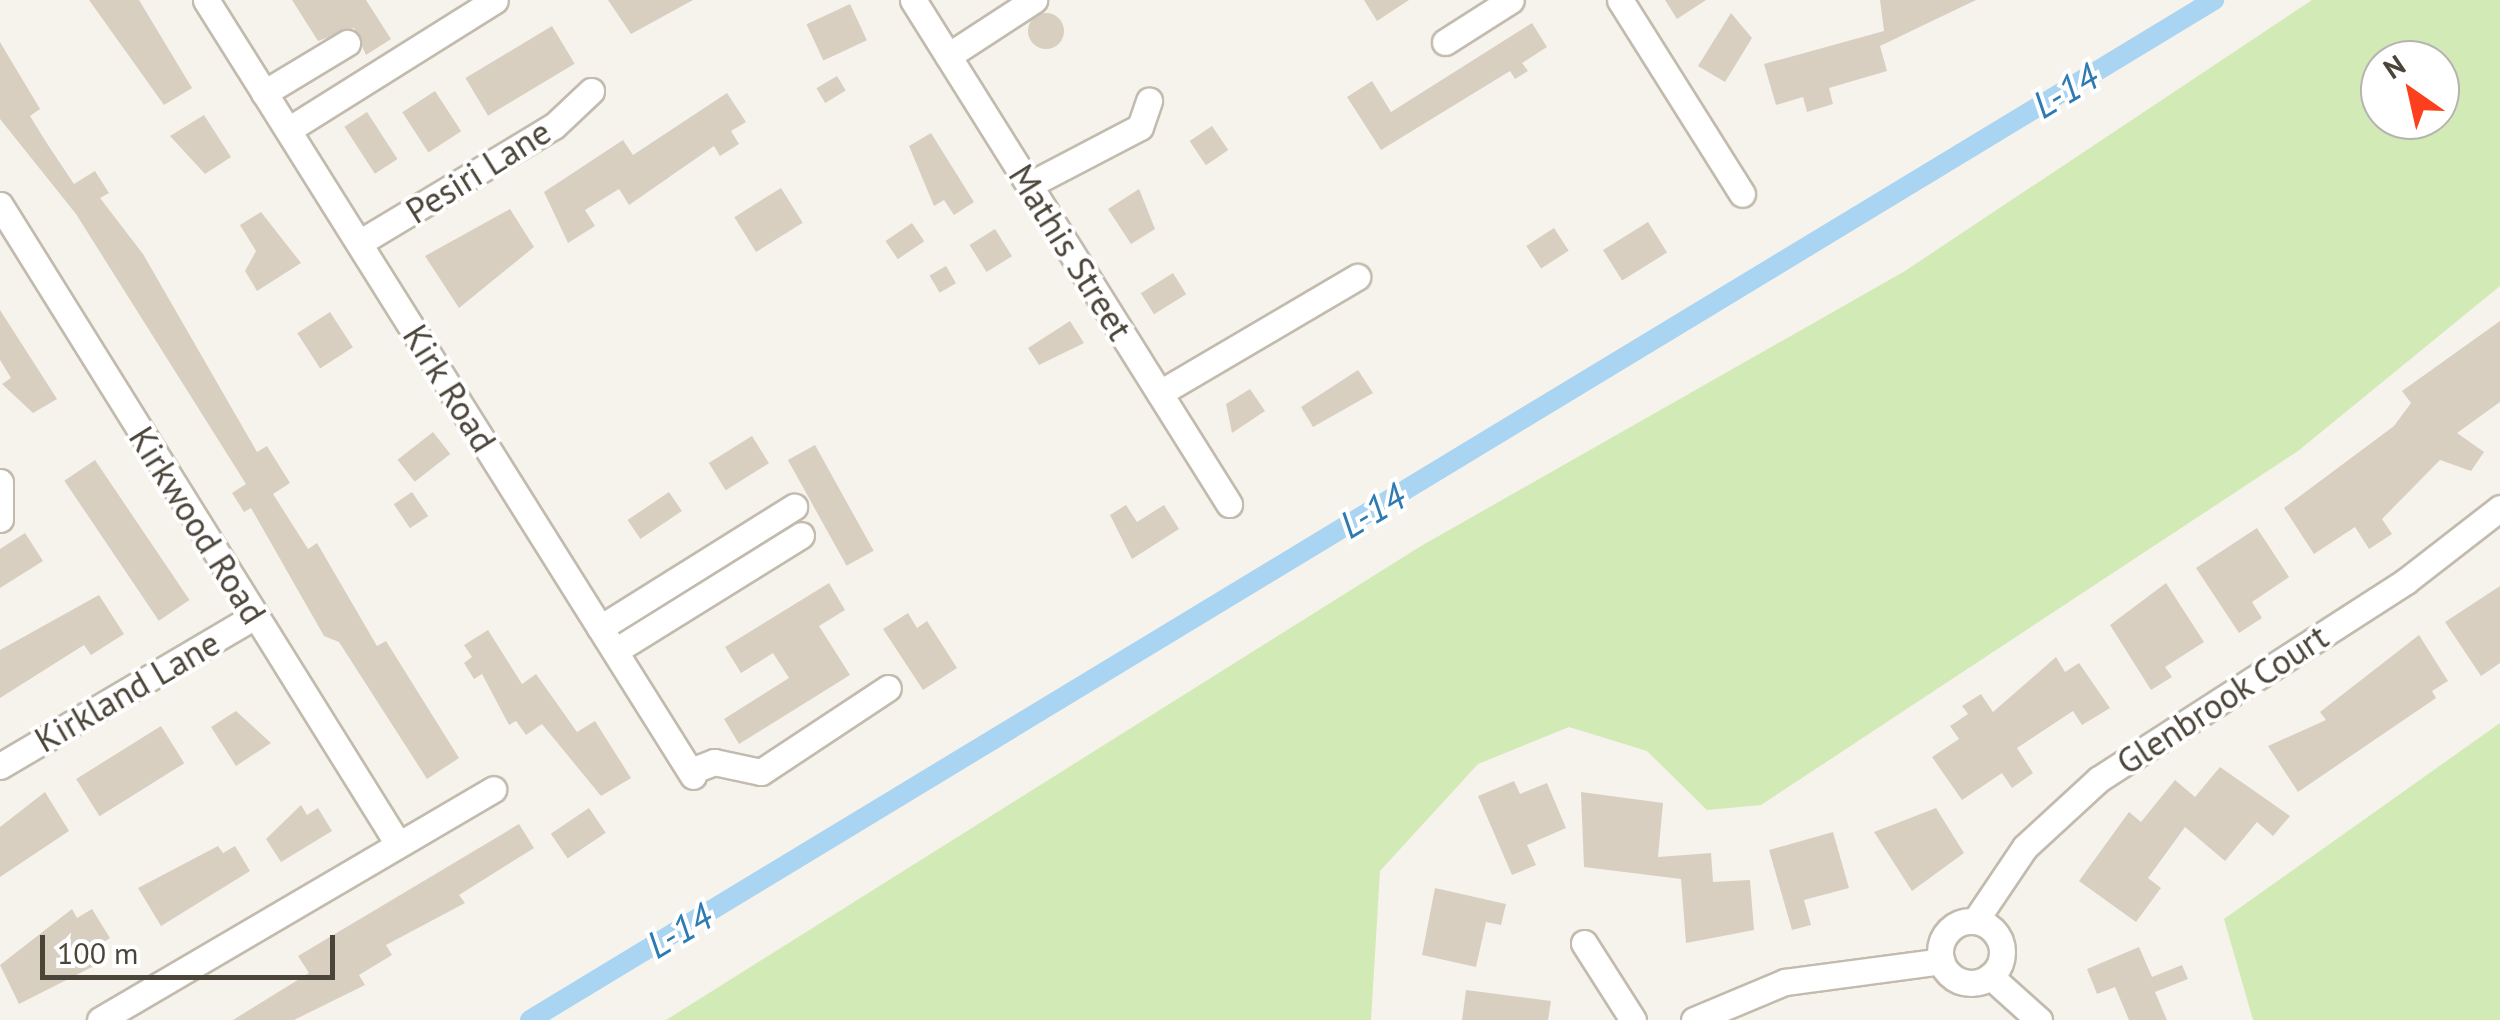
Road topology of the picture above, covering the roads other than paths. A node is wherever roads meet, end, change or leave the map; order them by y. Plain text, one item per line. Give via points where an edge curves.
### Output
1 (206, 0) edge
2 (495, 0) edge
3 (913, 0) edge
4 (1034, 0) edge
5 (1510, 0) edge
6 (1620, 0) edge
7 (1445, 42) dead end
8 (348, 43) dead end
9 (948, 56) junction
10 (590, 91) dead end
11 (264, 93) junction
12 (1150, 100) dead end
13 (288, 130) junction
14 (1029, 185) junction
15 (1742, 194) dead end
16 (0, 205) edge
17 (359, 243) junction
18 (1357, 277) dead end
19 (1160, 394) junction
20 (0, 482) edge
21 (1230, 504) dead end
22 (794, 507) dead end
23 (2500, 508) edge
24 (0, 519) edge
25 (801, 535) dead end
26 (254, 616) junction
27 (600, 628) junction
28 (615, 651) junction
29 (888, 688) dead end
30 (0, 766) edge
31 (492, 789) dead end
32 (398, 844) junction
33 (1975, 921) junction
34 (1584, 943) dead end
35 (1942, 961) junction
36 (1990, 976) junction
37 (100, 1020) edge
38 (1633, 1020) edge
39 (1694, 1020) edge
40 (2039, 1020) edge

1 - 11 street, Kirk Road
2 - 13 street
3 - 9 street, Mathis Street
4 - 9 street
5 - 7 street
6 - 15 street
8 - 11 street
9 - 14 street, Mathis Street
10 - 17 street, Pesiri Lane via 554,126
11 - 13 street, Kirk Road
12 - 14 street via 1147,121
13 - 17 street, Kirk Road
14 - 19 street, Mathis Street
16 - 26 street, Kirkwood Road
17 - 27 street, Kirk Road
18 - 19 street
19 - 21 street, Mathis Street
20 - 24 street
22 - 27 street
23 - 33 street, Glenbrook Court via 2406,581 2099,779 2025,847
25 - 28 street
26 - 30 street, Kirkland Lane
26 - 32 street, Kirkwood Road
27 - 28 street, Kirk Road
28 - 29 street, Kirk Road via 692,774 714,762 761,772
31 - 32 street
32 - 37 street
33 - 35 street via 1948,932
33 - 36 street via 2002,946
34 - 38 street
35 - 36 street via 1964,982
35 - 39 street via 1786,982
36 - 40 street

